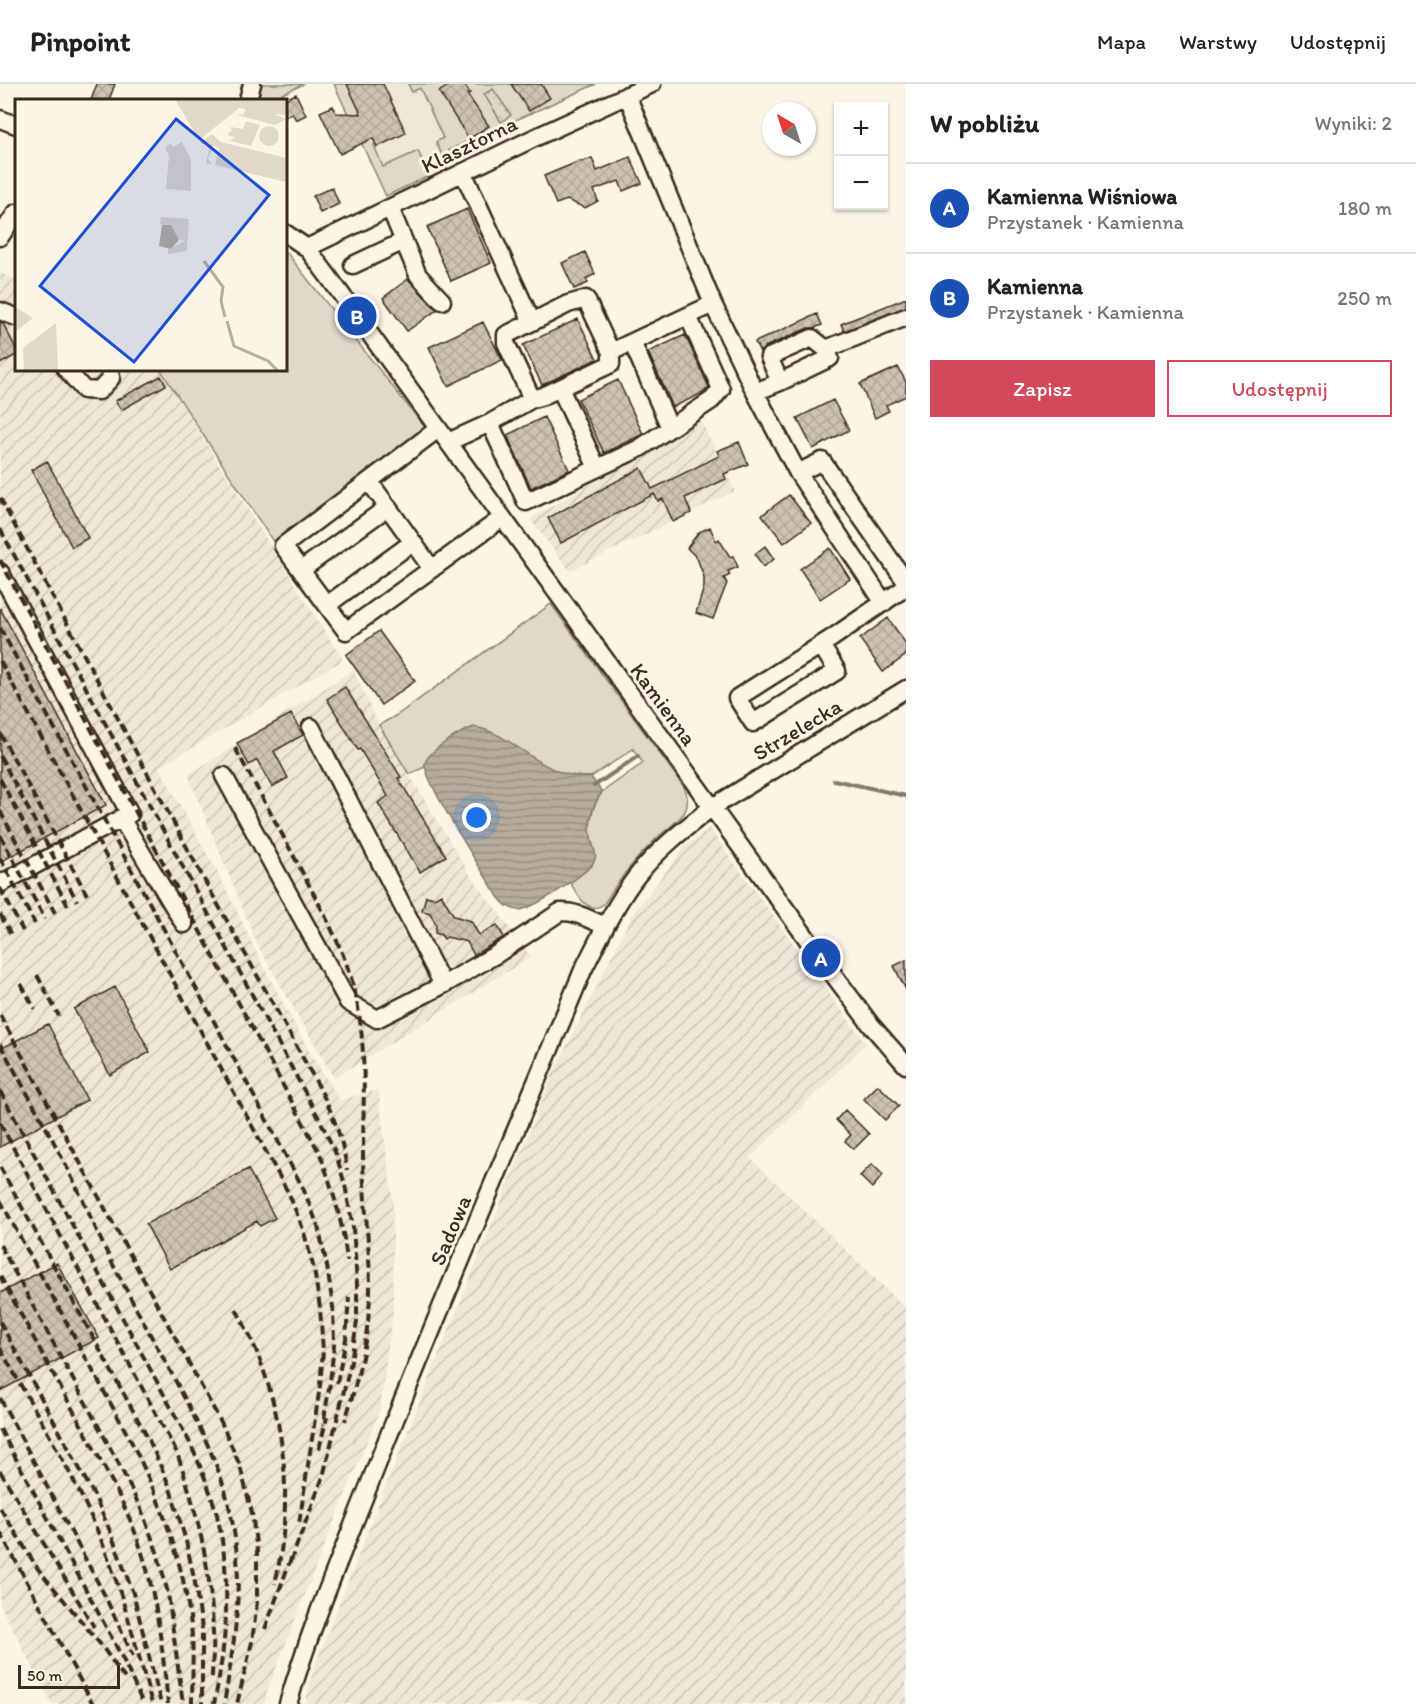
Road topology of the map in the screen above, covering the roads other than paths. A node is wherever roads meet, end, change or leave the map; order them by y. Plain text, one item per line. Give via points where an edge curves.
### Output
1 (252, 84) edge
2 (652, 84) edge
3 (627, 95) junction
4 (248, 99) edge
5 (0, 119) edge
6 (15, 125) edge
7 (463, 172) junction
8 (390, 208) junction
9 (15, 214) edge
10 (286, 234) edge
11 (0, 237) edge
12 (404, 241) junction
13 (307, 248) junction
14 (353, 265) dead end
15 (442, 301) dead end
16 (713, 304) junction
17 (0, 311) edge
18 (688, 316) junction
19 (15, 317) edge
20 (906, 317) edge
21 (532, 322) junction
22 (632, 342) junction
23 (826, 349) junction
24 (611, 352) junction
25 (67, 370) edge
26 (110, 370) edge
27 (780, 382) junction
28 (560, 388) junction
29 (755, 392) junction
30 (532, 399) junction
31 (490, 423) junction
32 (670, 428) junction
33 (443, 436) junction
34 (597, 468) junction
35 (798, 473) junction
36 (369, 481) junction
37 (388, 507) junction
38 (502, 518) junction
39 (413, 542) junction
40 (432, 569) junction
41 (301, 570) junction
42 (0, 572) edge
43 (906, 582) edge
44 (906, 587) edge
45 (884, 603) junction
46 (327, 605) junction
47 (821, 645) junction
48 (906, 689) edge
49 (311, 726) dead end
50 (224, 776) dead end
51 (711, 808) junction
52 (121, 818) junction
53 (0, 884) edge
54 (184, 924) dead end
55 (605, 926) junction
56 (443, 985) junction
57 (906, 1065) edge
58 (288, 1704) edge

1 - 4 street
2 - 3 street, Klasztorna
3 - 7 street, Klasztorna
3 - 16 street
5 - 6 street
7 - 8 street, Klasztorna
7 - 21 street
8 - 12 street
8 - 13 street, Klasztorna
9 - 11 street
10 - 13 street, Kamienna
12 - 14 street
12 - 15 street via 418,275
13 - 33 street, Kamienna
16 - 18 street
16 - 29 street
17 - 19 street
18 - 22 street
18 - 32 street via 721,389 712,400
20 - 23 street
21 - 24 street via 586,299
21 - 30 street via 506,335 506,343
22 - 24 street
22 - 32 street
23 - 27 street via 830,358
23 - 27 street via 812,338 769,357
24 - 28 street via 611,364
25 - 26 street via 84,390 99,391 111,378
27 - 29 street
28 - 30 street
28 - 34 street
29 - 35 street
30 - 31 street
31 - 33 street
31 - 34 street via 526,502
32 - 34 street via 640,448
33 - 36 street
33 - 38 street, Kamienna
35 - 43 street via 822,461
35 - 45 street
36 - 37 street
36 - 41 street via 283,546
37 - 39 street
37 - 41 street
38 - 40 street
38 - 51 street, Kamienna
39 - 40 street
39 - 46 street
40 - 46 street via 346,631
41 - 46 street
42 - 52 street via 130,814
44 - 45 street
45 - 47 street
47 - 47 street via 737,698 753,723 837,671
48 - 51 street, Strzelecka
49 - 56 street
50 - 56 street via 348,1002 377,1019
51 - 55 street, Sadowa via 648,864
51 - 57 street, Kamienna via 871,1025
52 - 53 street
52 - 54 street
55 - 56 street via 568,911 561,912
55 - 58 street, Sadowa via 396,1416 329,1586

